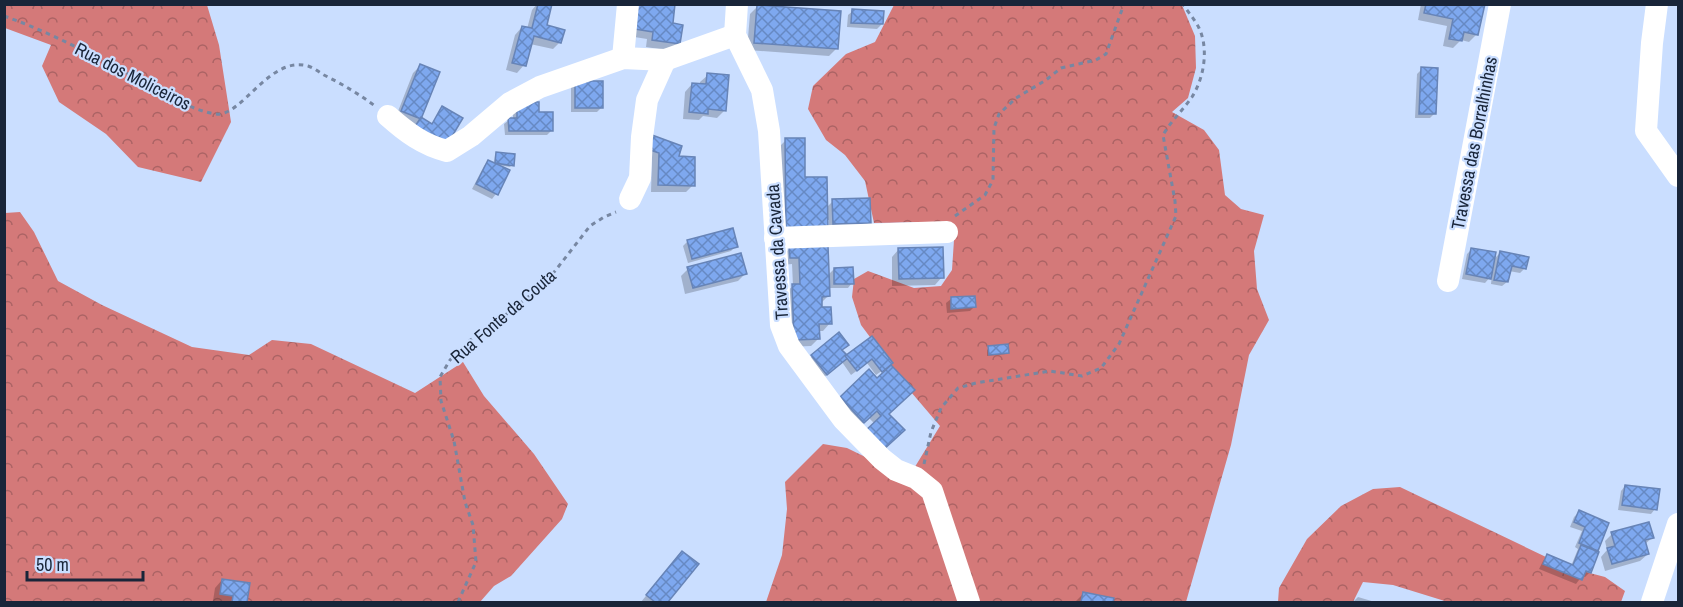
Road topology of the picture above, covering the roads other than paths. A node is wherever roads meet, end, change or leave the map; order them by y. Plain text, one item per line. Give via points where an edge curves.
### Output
1 (628, 4) edge
2 (737, 4) edge
3 (1500, 4) edge
4 (1657, 4) edge
5 (735, 35) junction
6 (622, 58) junction
7 (665, 60) junction
8 (388, 116) road end
9 (1678, 176) edge
10 (630, 199) road end
11 (947, 232) road end
12 (775, 238) junction
13 (1448, 281) dead end
14 (1678, 524) edge
15 (1674, 555) edge
16 (969, 603) edge
17 (1652, 603) edge

1 - 6 street
2 - 5 street
3 - 13 street, Travessa das Borralhinhas
4 - 9 street via 1646,131
5 - 7 street
5 - 12 street, Travessa da Cavada via 762,90 769,131
6 - 7 street
6 - 8 street via 540,87 510,103 447,151 432,147
7 - 10 street via 647,100 640,178
11 - 12 street
12 - 16 street, Travessa da Cavada via 780,325 789,346 843,419 882,459 932,491
14 - 15 street
15 - 17 street

